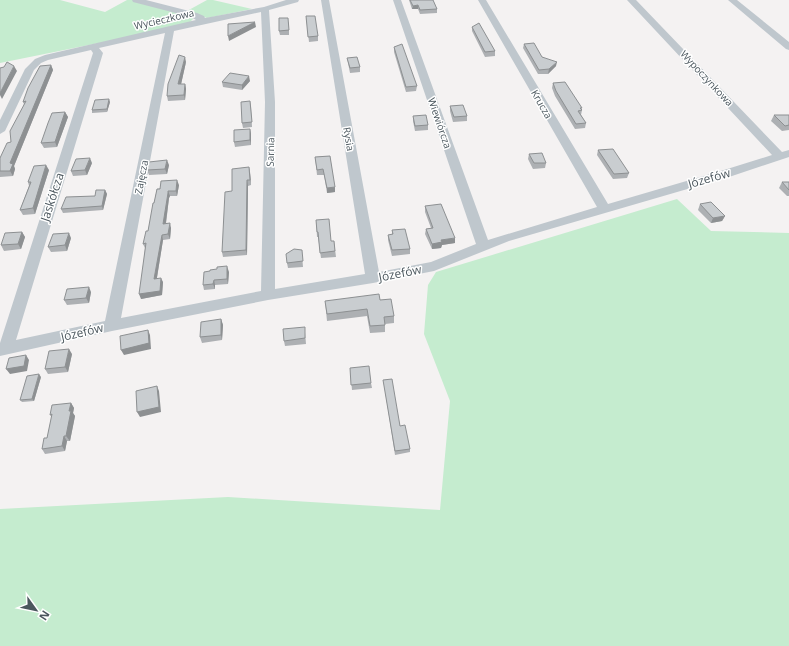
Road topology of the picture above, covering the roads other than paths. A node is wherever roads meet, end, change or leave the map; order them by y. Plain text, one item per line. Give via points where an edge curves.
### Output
1 (136, 0) edge
2 (295, 0) edge
3 (325, 0) edge
4 (397, 0) edge
5 (482, 0) edge
6 (632, 0) edge
7 (732, 0) edge
8 (265, 8) junction
9 (200, 22) junction
10 (170, 29) junction
11 (789, 46) edge
12 (94, 47) junction
13 (0, 131) edge
14 (785, 155) edge
15 (604, 208) junction
16 (483, 245) junction
17 (373, 278) junction
18 (268, 295) junction
19 (112, 325) junction
20 (3, 349) edge

1 - 9 street via 194,14 201,18
2 - 8 street, Wycieczkowa
3 - 17 street, Rysia
4 - 16 street, Wiewiórcza
5 - 15 street, Krucza
6 - 14 street, Wypoczynkowa
7 - 11 street
8 - 9 street, Wycieczkowa
8 - 18 street, Sarnia via 270,102
9 - 10 street, Wycieczkowa
10 - 12 street, Wycieczkowa
10 - 19 street, Zajęcza
12 - 13 street, Wycieczkowa via 38,61 30,69
12 - 20 street, Jaskółcza via 98,53
14 - 15 street, Józefów
15 - 16 street, Józefów
16 - 17 street, Józefów via 434,266
17 - 18 street, Józefów
18 - 19 street, Józefów
19 - 20 street, Józefów

